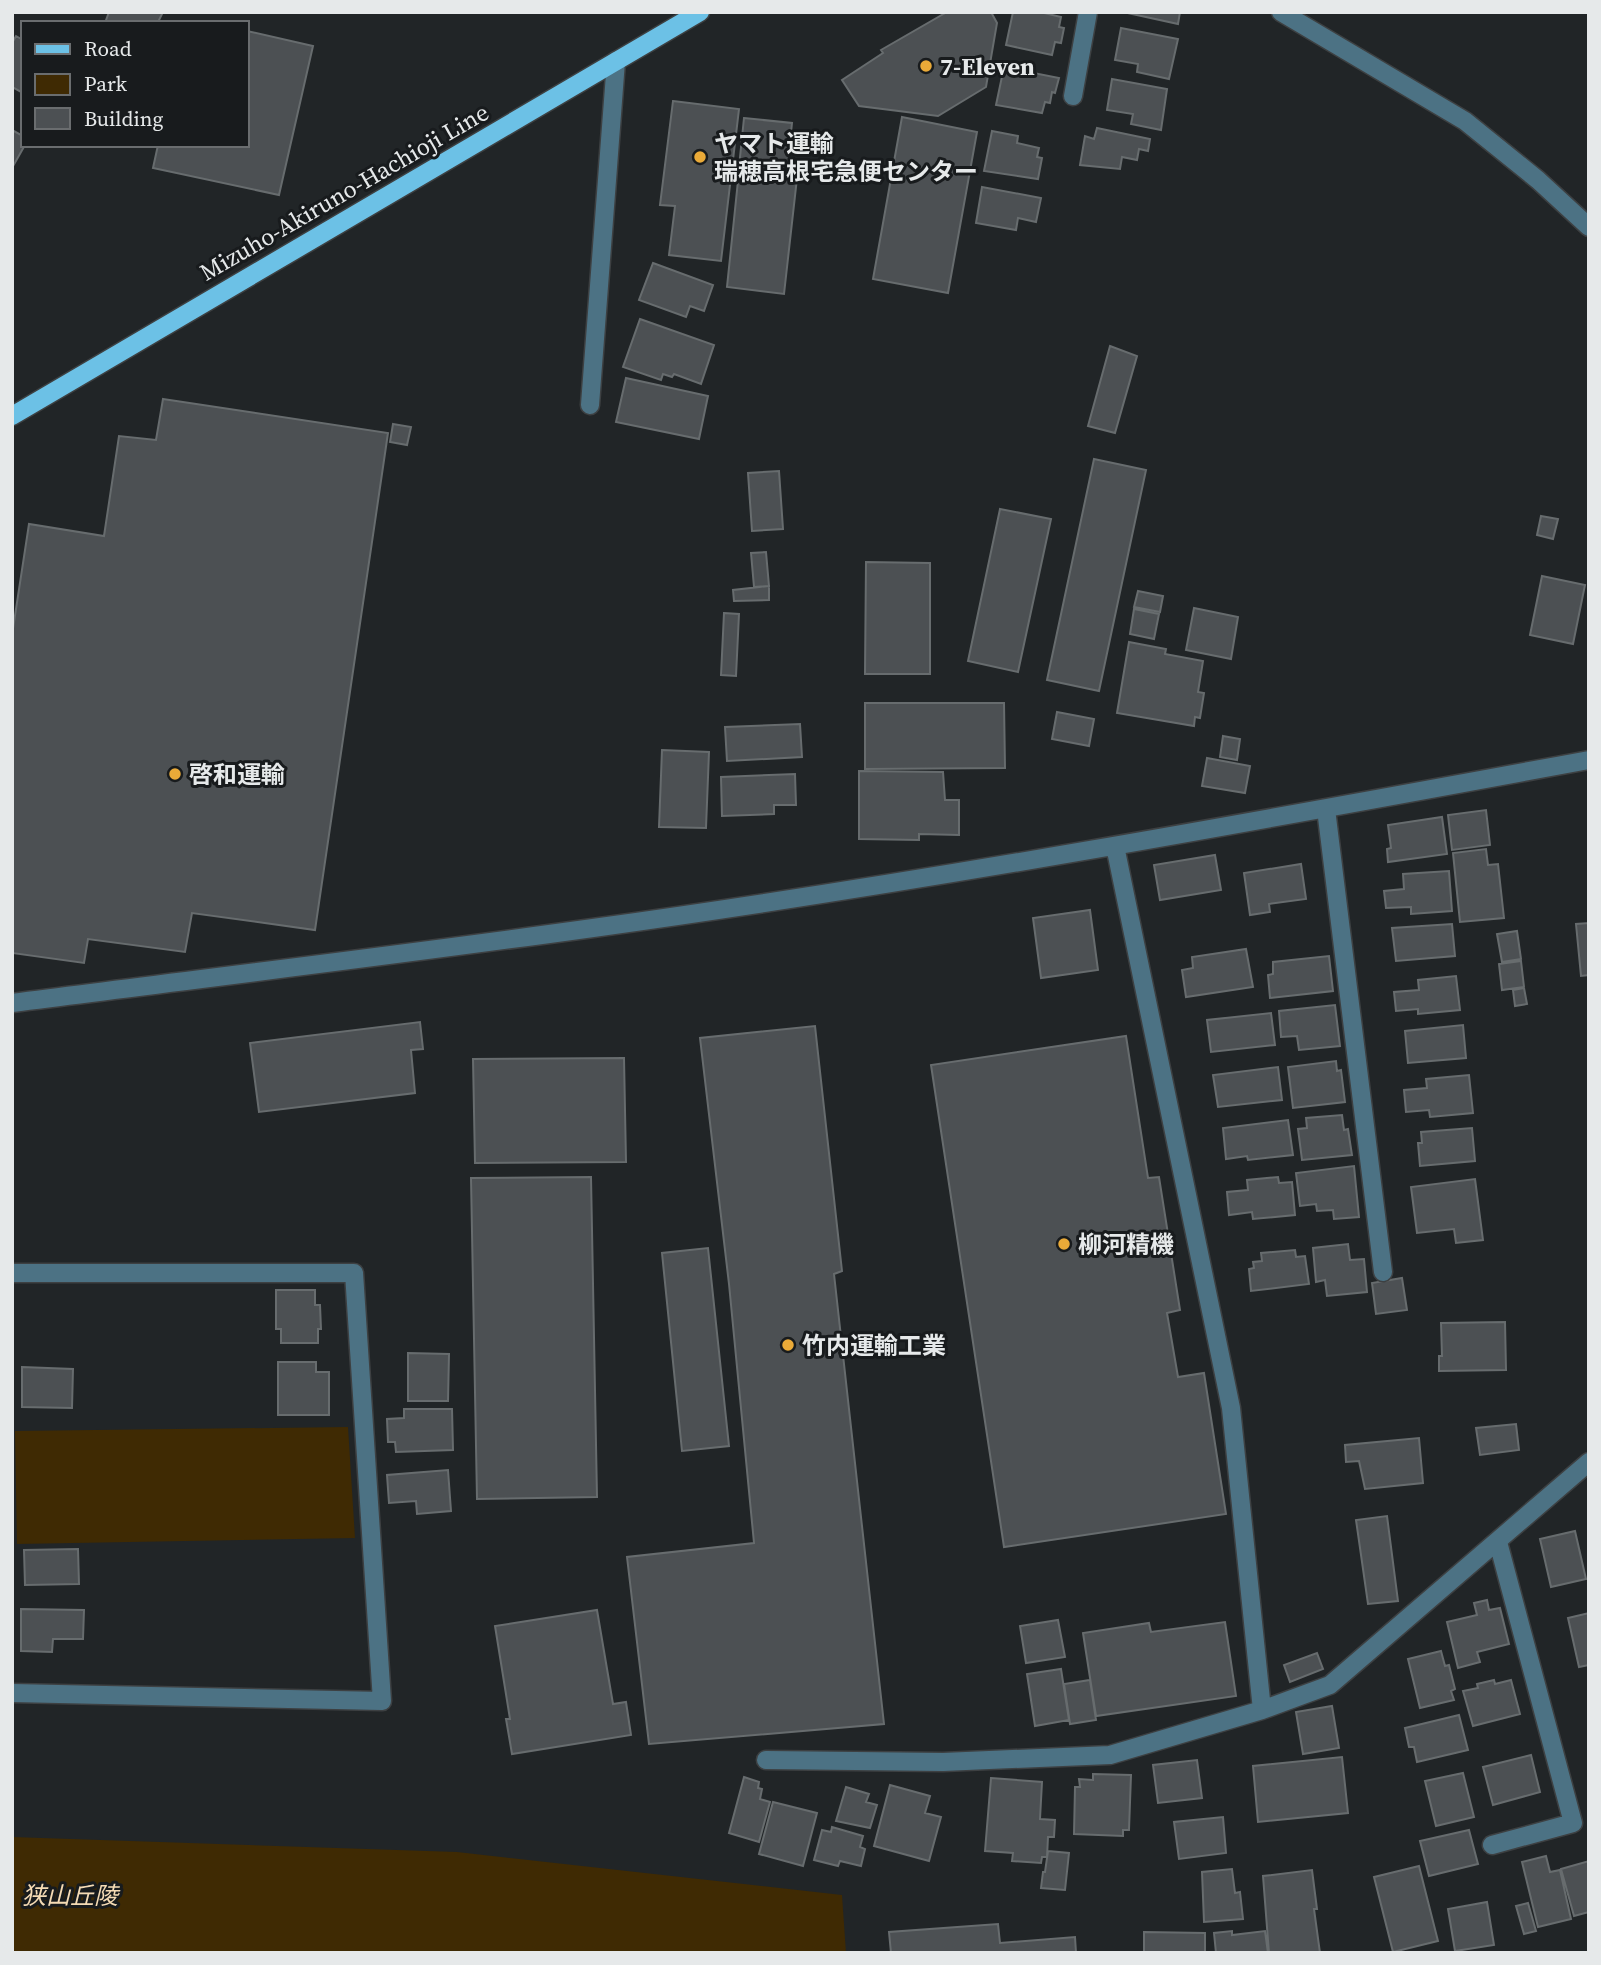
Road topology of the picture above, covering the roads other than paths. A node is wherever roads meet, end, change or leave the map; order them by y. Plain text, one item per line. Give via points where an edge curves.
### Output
1 (700, 12) edge
2 (1088, 12) edge
3 (1281, 12) edge
4 (616, 61) junction
5 (1073, 96) dead end
6 (1589, 226) edge
7 (590, 405) dead end
8 (12, 416) edge
9 (1589, 760) edge
10 (1326, 809) junction
11 (1115, 846) junction
12 (12, 1003) edge
13 (1383, 1272) dead end
14 (12, 1273) edge
15 (1589, 1462) edge
16 (1497, 1542) junction
17 (12, 1693) edge
18 (1262, 1710) junction
19 (766, 1760) dead end
20 (1492, 1845) dead end

1 - 4 main road, Mizuho-Akiruno-Hachioji Line
2 - 5 street
3 - 6 street via 1465,121
4 - 7 street
4 - 8 main road, Mizuho-Akiruno-Hachioji Line
9 - 10 street
10 - 11 street
10 - 13 street
11 - 12 street via 595,928
11 - 18 street via 1231,1409
14 - 17 street via 354,1273 382,1701
15 - 16 street
16 - 18 street via 1330,1685
16 - 20 street via 1573,1823
18 - 19 street via 1110,1755 943,1762

